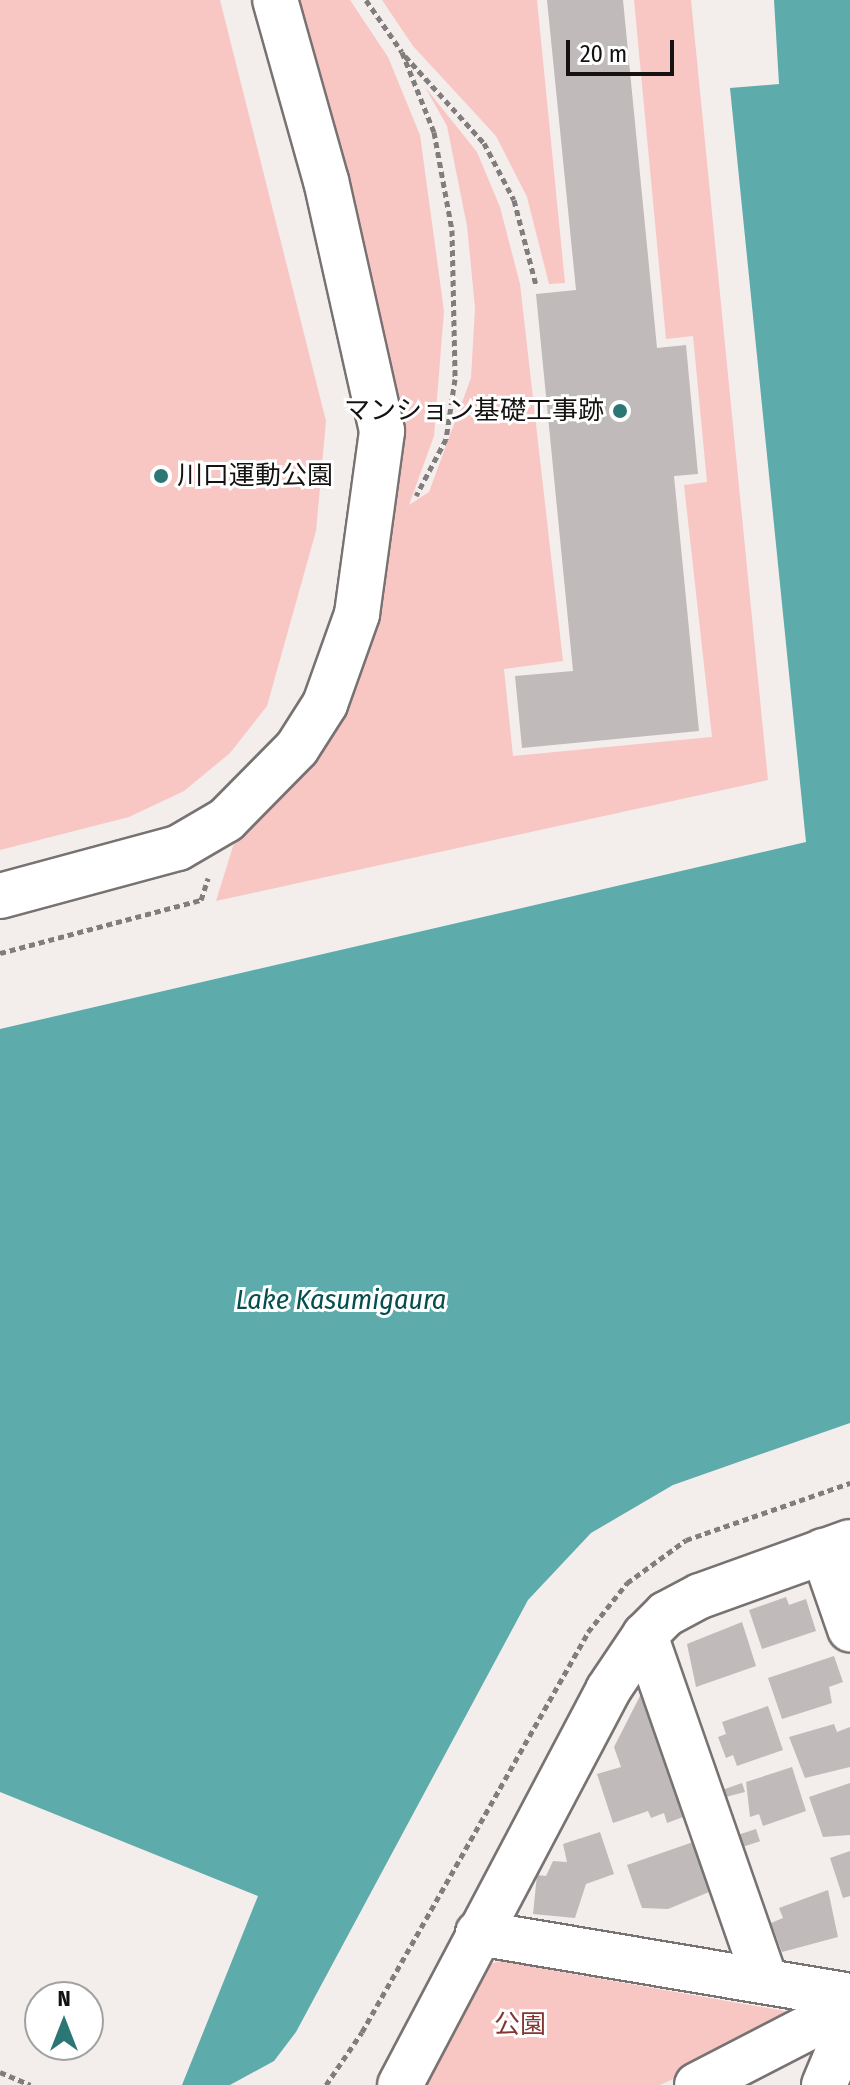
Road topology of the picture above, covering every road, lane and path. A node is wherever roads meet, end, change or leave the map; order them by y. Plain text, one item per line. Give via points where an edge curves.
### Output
1 (275, 0) edge
2 (366, 0) edge
3 (402, 52) junction
4 (536, 285) dead end
5 (416, 496) dead end
6 (226, 820) junction
7 (0, 896) edge
8 (0, 953) edge
9 (837, 1546) edge
10 (850, 1629) edge
11 (645, 1635) junction
12 (478, 1933) junction
13 (765, 1980) junction
14 (850, 1996) edge
15 (850, 2006) edge
16 (850, 2023) edge
17 (0, 2072) edge
18 (30, 2085) edge
19 (400, 2085) edge
20 (697, 2085) edge
21 (824, 2085) edge

1 - 6 street via 326,181 382,431 357,614 325,704 261,791
2 - 3 path
3 - 4 path via 484,143 514,200
3 - 5 path via 434,132 452,230 459,310 446,439 430,480
6 - 7 street via 178,848
6 - 8 path via 201,900
9 - 10 street
9 - 11 street via 700,1596 666,1614
11 - 12 street via 608,1690
11 - 13 street
12 - 13 street
12 - 19 street
13 - 14 street
15 - 20 street
16 - 21 street
17 - 18 path

